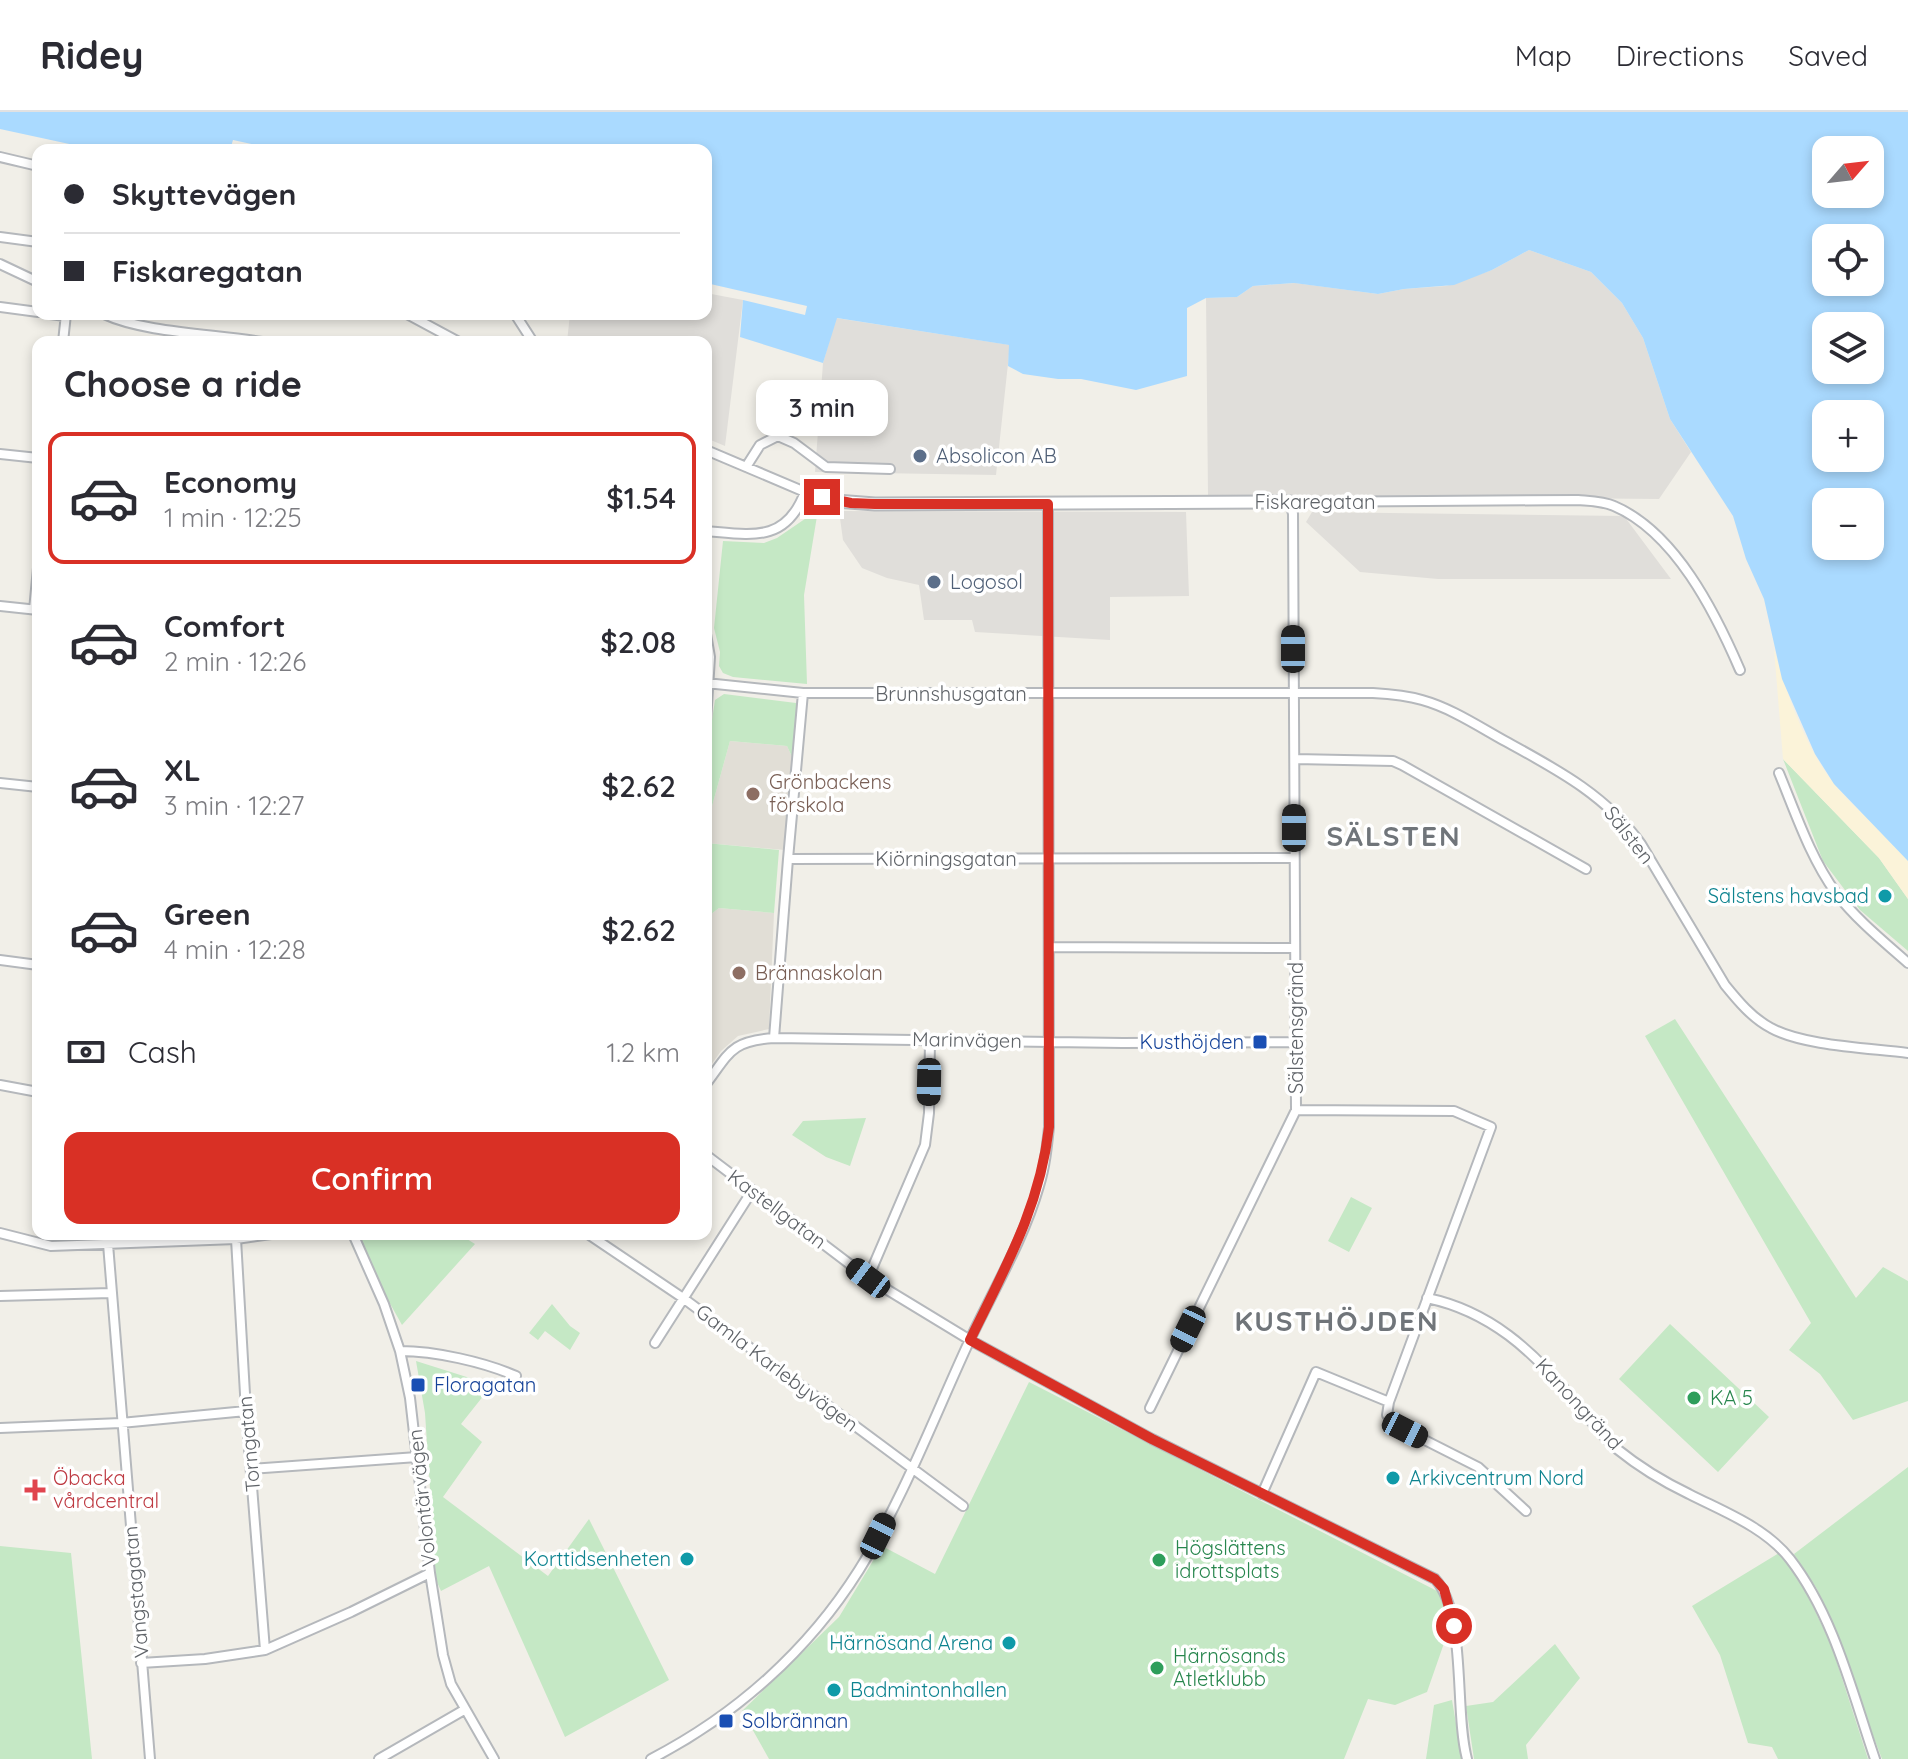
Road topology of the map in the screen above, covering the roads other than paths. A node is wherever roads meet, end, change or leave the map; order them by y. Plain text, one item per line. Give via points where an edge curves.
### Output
1 (0, 157) edge
2 (32, 165) edge
3 (0, 237) edge
4 (32, 241) edge
5 (0, 264) edge
6 (32, 279) edge
7 (0, 307) edge
8 (32, 311) edge
9 (115, 320) edge
10 (418, 320) edge
11 (212, 336) edge
12 (448, 336) edge
13 (712, 453) edge
14 (0, 454) edge
15 (32, 457) edge
16 (746, 467) junction
17 (890, 469) dead end
18 (805, 492) junction
19 (1290, 502) junction
20 (1048, 504) junction
21 (712, 532) edge
22 (0, 606) edge
23 (32, 610) edge
24 (1740, 670) dead end
25 (712, 684) edge
26 (803, 693) junction
27 (1048, 694) junction
28 (1293, 694) junction
29 (1295, 759) junction
30 (1779, 773) dead end
31 (0, 783) edge
32 (32, 786) edge
33 (1293, 858) junction
34 (789, 859) junction
35 (1050, 859) junction
36 (1586, 869) dead end
37 (1050, 947) junction
38 (1295, 948) junction
39 (0, 960) edge
40 (1908, 963) edge
41 (32, 964) edge
42 (774, 1038) junction
43 (930, 1039) junction
44 (1049, 1041) junction
45 (1295, 1042) junction
46 (1908, 1053) edge
47 (712, 1077) edge
48 (0, 1085) edge
49 (32, 1091) edge
50 (1296, 1110) junction
51 (712, 1160) edge
52 (752, 1191) junction
53 (0, 1233) edge
54 (109, 1240) edge
55 (210, 1240) edge
56 (236, 1240) edge
57 (356, 1240) edge
58 (597, 1240) edge
59 (108, 1244) junction
60 (868, 1278) junction
61 (111, 1293) junction
62 (0, 1296) edge
63 (683, 1298) junction
64 (1427, 1298) junction
65 (970, 1340) junction
66 (655, 1343) dead end
67 (400, 1351) junction
68 (516, 1376) dead end
69 (1389, 1402) junction
70 (1150, 1408) dead end
71 (246, 1411) junction
72 (121, 1423) junction
73 (0, 1428) edge
74 (417, 1457) junction
75 (911, 1468) junction
76 (251, 1469) junction
77 (1262, 1494) junction
78 (963, 1506) dead end
79 (1526, 1511) dead end
80 (430, 1573) junction
81 (265, 1650) junction
82 (141, 1663) junction
83 (464, 1710) junction
84 (150, 1759) edge
85 (379, 1759) edge
86 (494, 1759) edge
87 (651, 1759) edge
88 (1467, 1759) edge
89 (1875, 1759) edge

1 - 2 street
3 - 4 street
5 - 6 street
7 - 8 street
9 - 11 street
10 - 12 street
13 - 16 street
14 - 15 street
16 - 17 street via 760,445 778,436 826,467
16 - 18 street
18 - 20 street, Fiskaregatan via 851,503
18 - 21 street via 799,509 768,533
19 - 20 street, Fiskaregatan
19 - 24 street, Fiskaregatan via 1610,504 1640,521 1675,557 1721,627
19 - 28 street, Sälstensgränd
20 - 27 street
22 - 23 street
25 - 26 street, Brunnshusgatan
26 - 27 street, Brunnshusgatan
26 - 34 street
27 - 28 street, Brunnshusgatan
27 - 35 street
28 - 29 street, Sälstensgränd
28 - 46 street, Sälsten via 1373,693 1424,701 1562,773 1598,796 1627,825 1725,985 1753,1015 1772,1029 1797,1037
29 - 33 street, Sälstensgränd
29 - 36 street via 1393,761
30 - 40 street via 1827,879 1848,908
31 - 32 street
33 - 35 street, Kiörningsgatan
33 - 38 street, Sälstensgränd
34 - 35 street, Kiörningsgatan
34 - 42 street
35 - 37 street
37 - 38 street
37 - 44 street
38 - 45 street, Sälstensgränd
39 - 41 street
42 - 43 street, Marinvägen
42 - 47 street, Marinvägen via 737,1046
43 - 44 street, Marinvägen
43 - 60 street via 925,1145
44 - 45 street, Marinvägen
44 - 65 street via 1049,1127 1039,1187
45 - 50 street, Sälstensgränd
48 - 49 street
50 - 64 street via 1454,1111 1491,1127
50 - 70 street, Sälstensgränd
51 - 52 street, Kastellgatan
52 - 60 street, Kastellgatan
52 - 63 street
53 - 59 street via 51,1246
54 - 59 street, Vangstagatan
55 - 59 street
56 - 71 street, Torngatan
57 - 67 street, Volontärvägen
58 - 63 street, Gamla Karlebyvägen
59 - 61 street, Vangstagatan
60 - 65 street, Kastellgatan
61 - 62 street
61 - 72 street, Vangstagatan
63 - 66 street
63 - 75 street, Gamla Karlebyvägen
64 - 69 street
64 - 89 street, Kanongränd via 1464,1309 1517,1339 1616,1448 1772,1540 1793,1563 1824,1618
65 - 75 street
65 - 77 street, Kastellgatan
67 - 68 street via 419,1351
67 - 74 street, Volontärvägen
69 - 77 street via 1316,1372
69 - 79 street via 1387,1415 1395,1425 1478,1467
71 - 72 street
71 - 76 street, Torngatan
72 - 73 street
72 - 82 street, Vangstagatan
74 - 76 street
74 - 80 street, Volontärvägen
75 - 78 street, Gamla Karlebyvägen
75 - 87 street via 859,1570 806,1640 732,1709
76 - 81 street, Torngatan
77 - 88 street, Kastellgatan via 1435,1579 1444,1589 1454,1626
80 - 81 street
80 - 83 street, Volontärvägen via 443,1655
81 - 82 street
82 - 84 street, Vangstagatan
83 - 85 street
83 - 86 street, Volontärvägen

